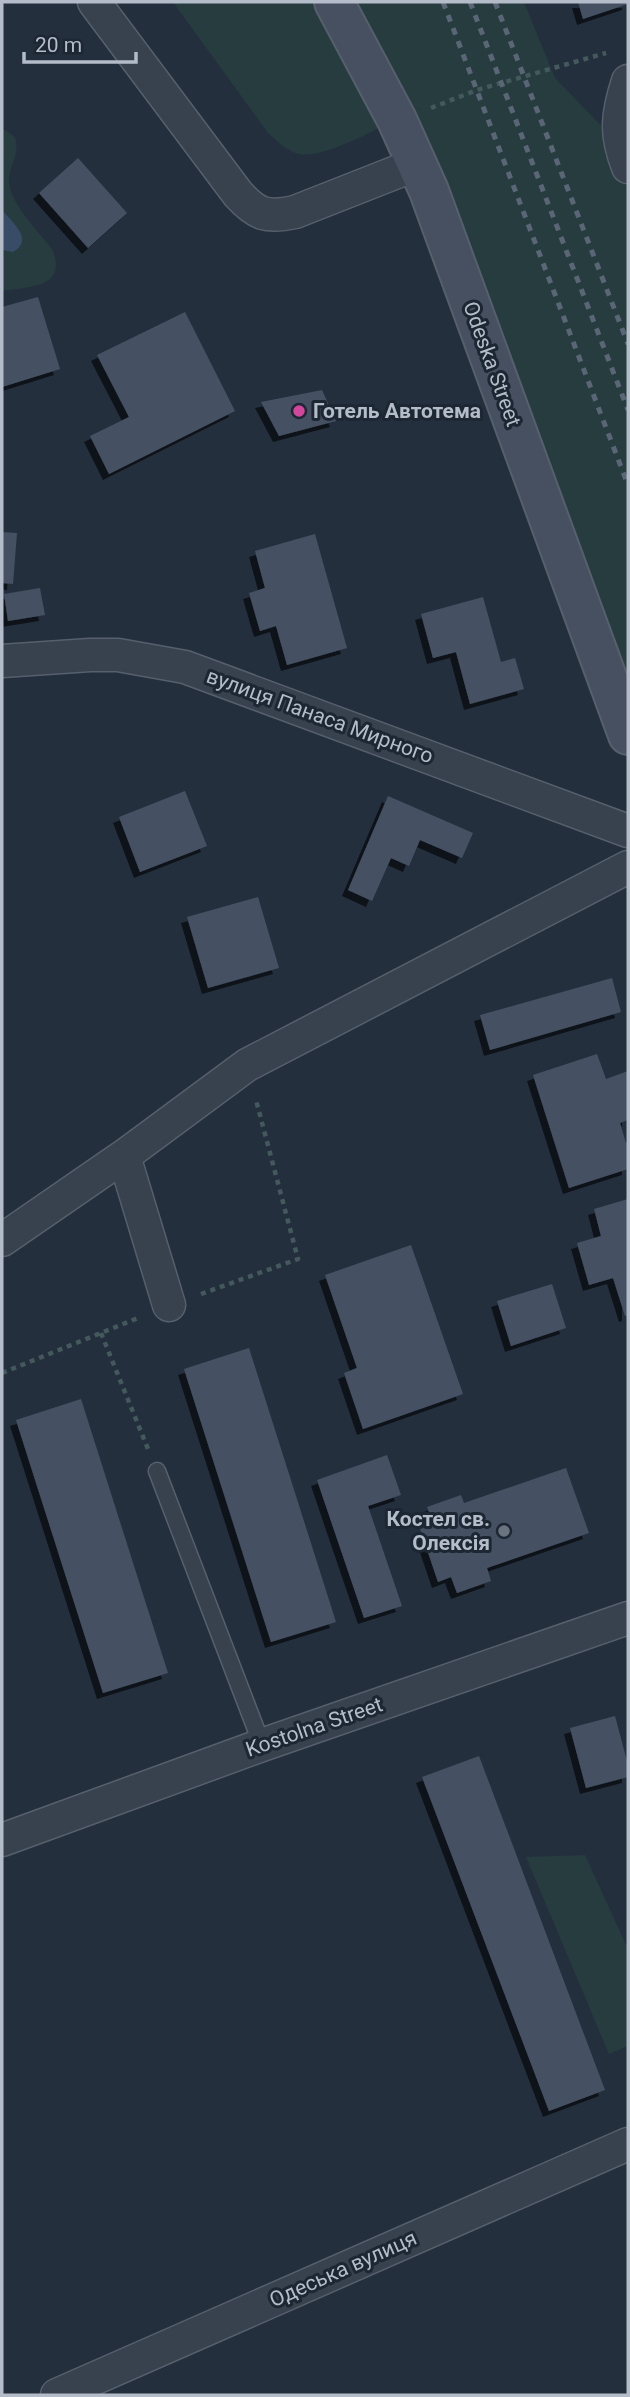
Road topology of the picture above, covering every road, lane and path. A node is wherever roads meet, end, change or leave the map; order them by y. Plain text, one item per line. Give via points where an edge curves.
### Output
1 (94, 2) edge
2 (334, 2) edge
3 (615, 50) dead end
4 (628, 82) edge
5 (397, 120) junction
6 (416, 164) junction
7 (628, 167) edge
8 (2, 661) edge
9 (628, 736) edge
10 (628, 831) edge
11 (628, 867) edge
12 (247, 1065) junction
13 (124, 1156) junction
14 (2, 1240) edge
15 (169, 1305) junction
16 (101, 1333) junction
17 (2, 1373) edge
18 (157, 1471) joint
19 (628, 1618) edge
20 (262, 1745) junction
21 (2, 1840) edge
22 (628, 2144) edge
23 (57, 2395) edge

1 - 6 street via 238,194 263,215 295,212
2 - 5 main road, Odeska Street
3 - 5 path via 477,90
4 - 7 street via 620,108 619,144
5 - 6 main road, Odeska Street
6 - 9 main road, Odeska Street
8 - 10 street, вулиця Панаса Мирного via 118,655 185,667
11 - 12 street
12 - 13 street
12 - 15 path via 299,1259
13 - 14 street
13 - 15 street
15 - 16 path
16 - 17 path
16 - 18 path
18 - 20 lane
19 - 20 street, Kostolna Street
20 - 21 street, Kostolna Street
22 - 23 street, Одеська вулиця

